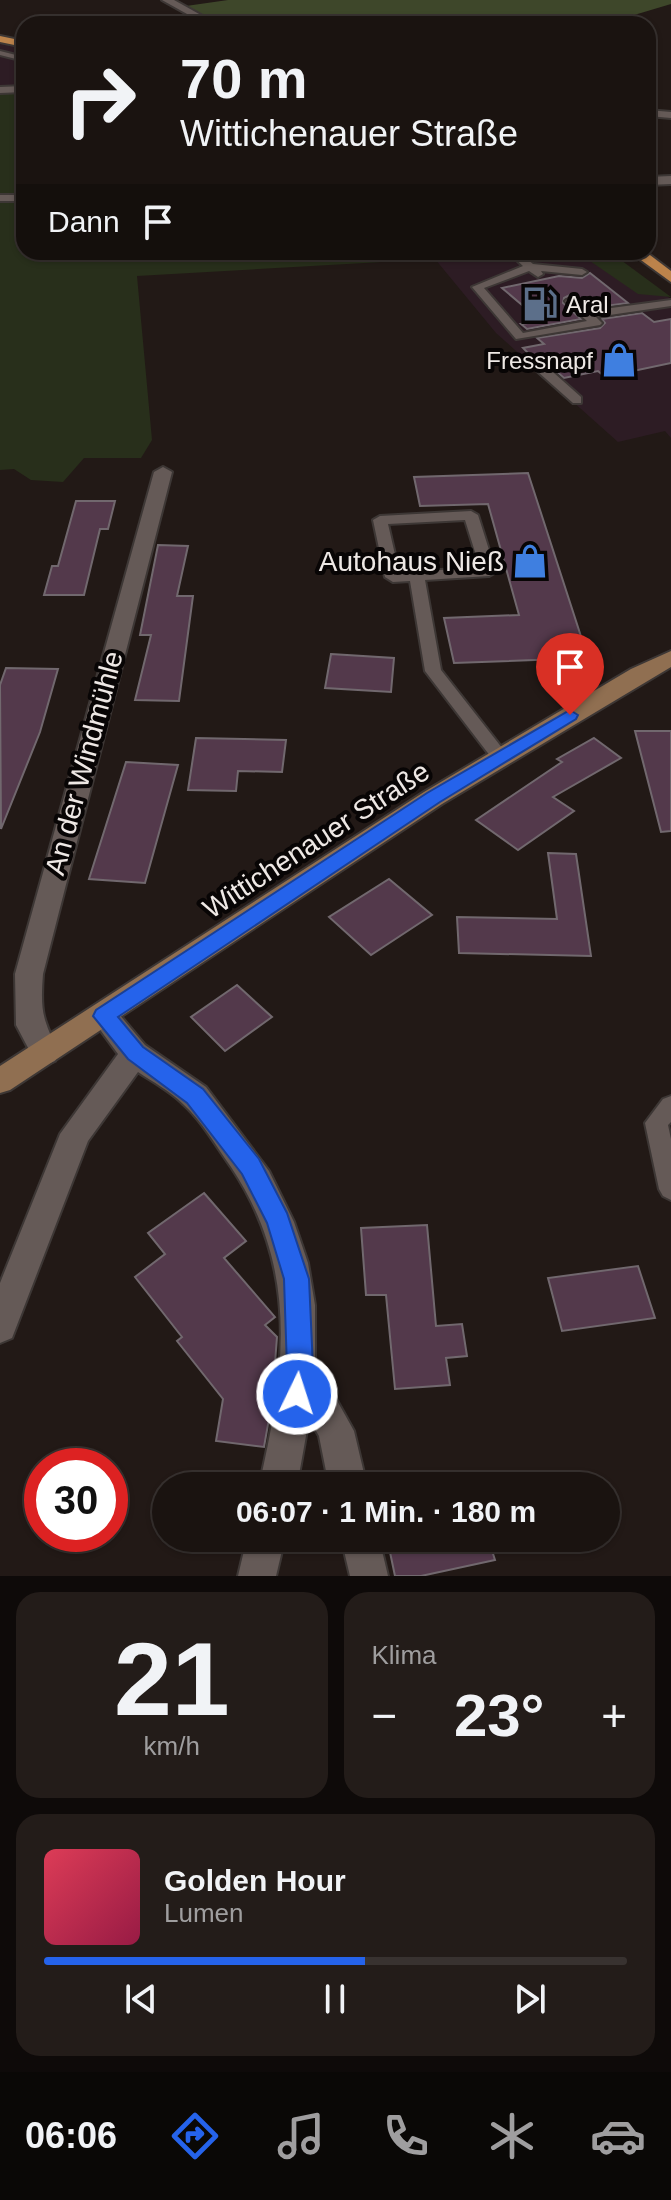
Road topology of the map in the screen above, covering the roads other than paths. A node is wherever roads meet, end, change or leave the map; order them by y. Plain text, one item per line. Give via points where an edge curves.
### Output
1 (167, 0) edge
2 (197, 16) edge
3 (522, 260) edge
4 (647, 260) edge
5 (530, 267) junction
6 (582, 272) dead end
7 (563, 275) dead end
8 (671, 278) edge
9 (543, 279) dead end
10 (611, 294) dead end
11 (592, 298) dead end
12 (571, 301) dead end
13 (671, 303) edge
14 (629, 308) junction
15 (609, 311) junction
16 (587, 315) junction
17 (532, 360) dead end
18 (577, 400) dead end
19 (163, 472) dead end
20 (417, 576) junction
21 (671, 658) edge
22 (500, 757) junction
23 (104, 1016) junction
24 (45, 1053) junction
25 (135, 1053) junction
26 (0, 1081) edge
27 (671, 1106) edge
28 (671, 1189) edge
29 (0, 1326) edge
30 (300, 1368) junction
31 (281, 1472) edge
32 (345, 1472) edge
33 (263, 1552) edge
34 (363, 1552) edge
35 (257, 1576) edge
36 (369, 1576) edge

1 - 2 street
3 - 5 lane
4 - 8 main road
5 - 6 lane
5 - 7 lane
5 - 9 lane
5 - 16 lane via 477,287 520,337 596,323
10 - 14 lane
11 - 15 lane
12 - 16 lane
13 - 14 lane
14 - 15 lane
15 - 16 lane
17 - 18 lane
19 - 24 street, An der Windmühle via 29,974 26,1016
20 - 20 lane via 489,572 471,515 380,520 393,577
20 - 22 lane via 433,671
21 - 22 main road, Wittichenauer Straße
22 - 23 main road, Wittichenauer Straße
23 - 24 main road, Wittichenauer Straße
23 - 25 street
24 - 26 main road, Wittichenauer Straße
25 - 29 street via 75,1134
25 - 30 street via 195,1096 251,1167 278,1221 296,1279
27 - 28 lane via 656,1123
30 - 31 street
30 - 32 street via 336,1431
33 - 35 street
34 - 36 street

